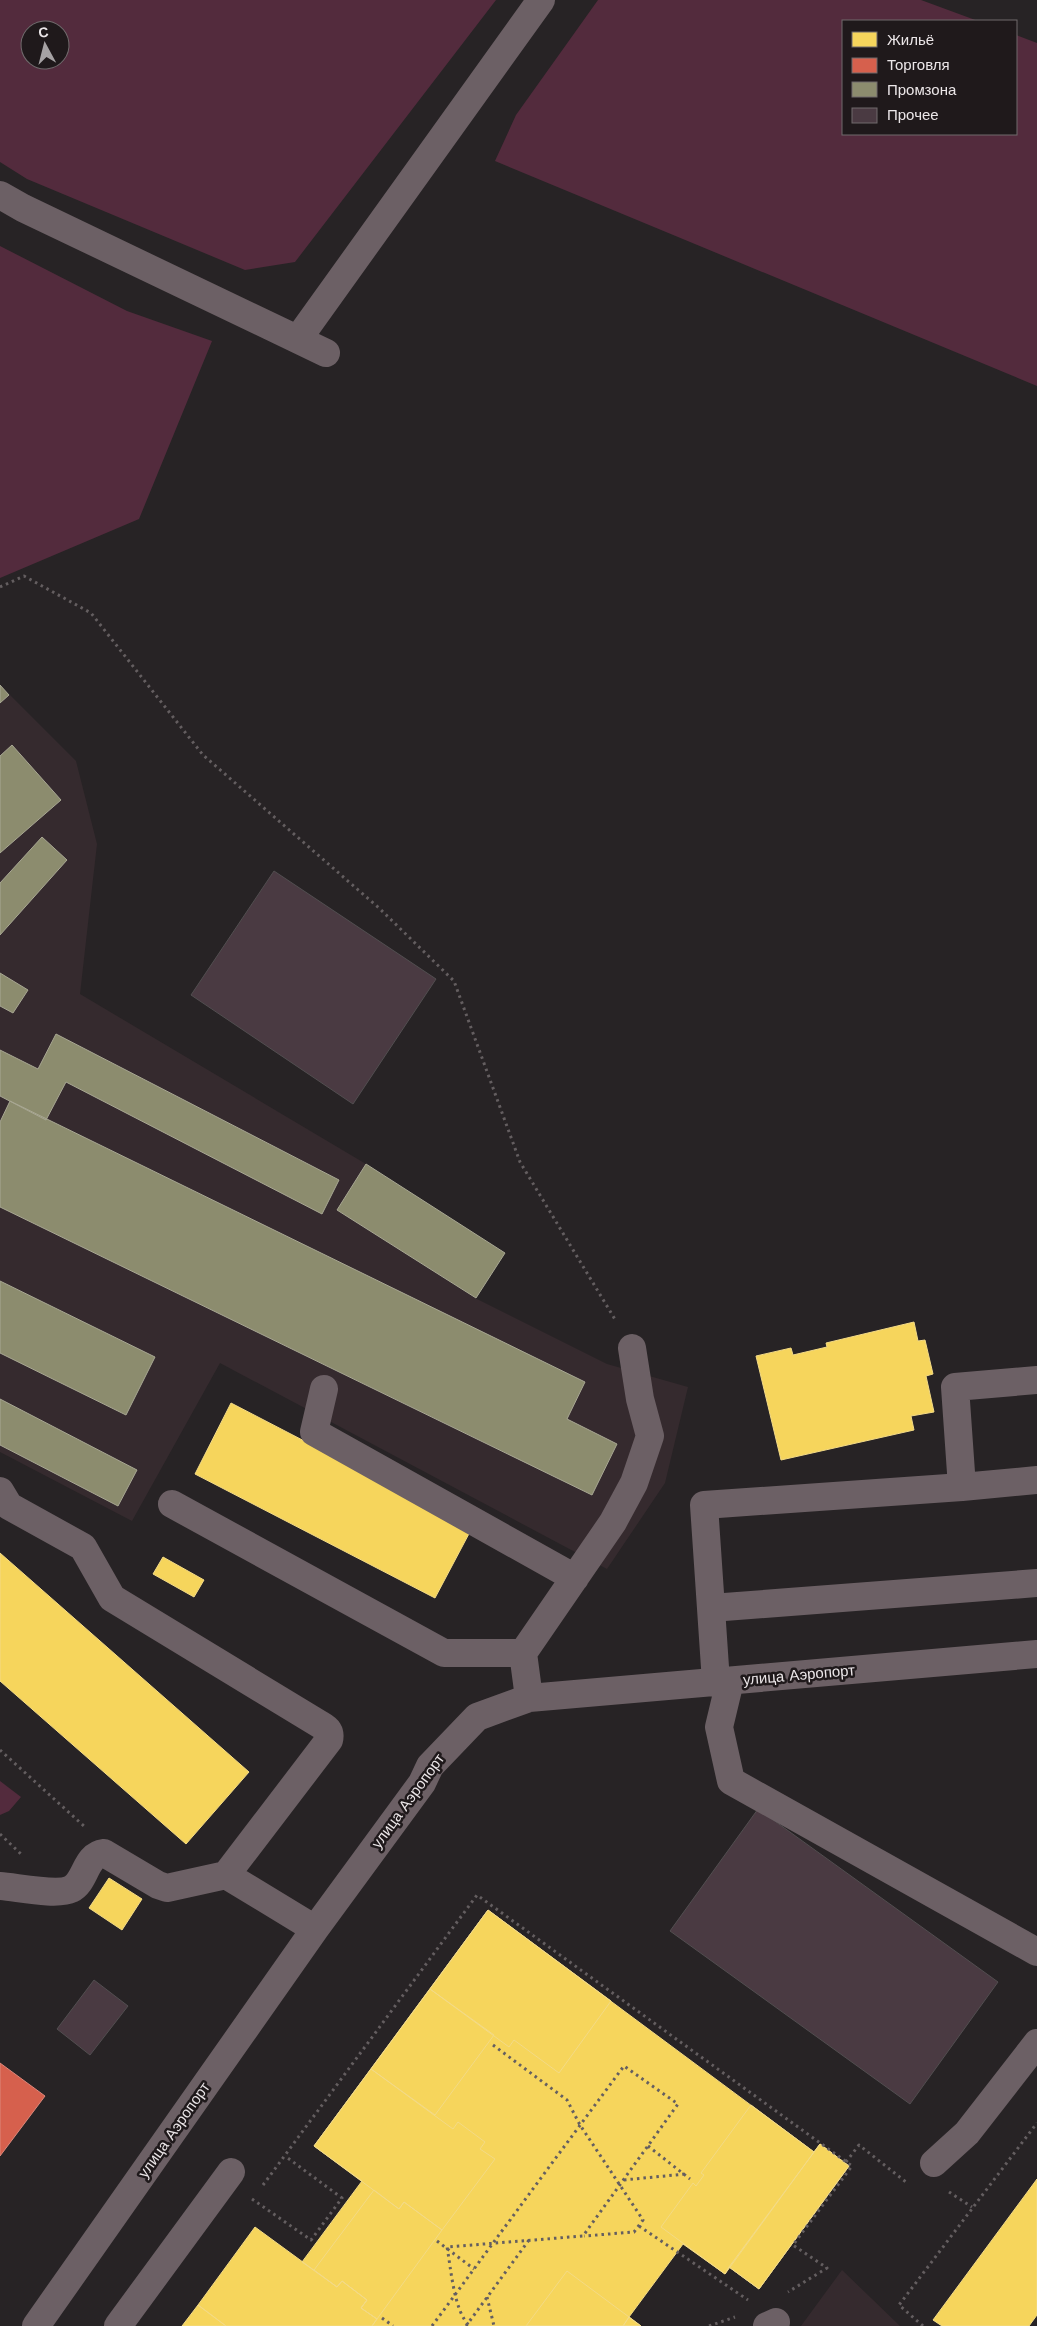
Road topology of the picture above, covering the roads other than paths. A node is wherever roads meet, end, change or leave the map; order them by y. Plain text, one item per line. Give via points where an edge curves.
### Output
1 (541, 0) edge
2 (0, 195) edge
3 (298, 338) junction
4 (326, 353) dead end
5 (632, 1348) road end
6 (1037, 1380) edge
7 (324, 1389) dead end
8 (1037, 1480) edge
9 (962, 1487) junction
10 (0, 1491) edge
11 (172, 1504) dead end
12 (575, 1578) junction
13 (1037, 1583) edge
14 (711, 1608) junction
15 (523, 1654) junction
16 (1037, 1654) edge
17 (723, 1681) junction
18 (529, 1698) junction
19 (226, 1875) junction
20 (0, 1886) edge
21 (315, 1929) junction
22 (1037, 1952) edge
23 (1037, 2043) edge
24 (934, 2163) dead end
25 (230, 2172) dead end
26 (36, 2326) edge
27 (118, 2326) edge

1 - 3 street
2 - 3 street
3 - 4 street
5 - 12 street via 650,1436 634,1483 613,1522
6 - 9 street via 955,1387
7 - 12 street via 314,1432
8 - 9 street
9 - 14 street via 704,1505
10 - 19 street via 9,1506 83,1547 112,1598 328,1729 329,1740
11 - 15 street via 444,1653
12 - 15 street
13 - 14 street
14 - 17 street
15 - 18 street
16 - 17 street, улица Аэропорт
17 - 18 street, улица Аэропорт
17 - 22 street via 719,1727 731,1781
18 - 21 street, улица Аэропорт via 477,1716 430,1766 422,1783
19 - 20 street via 167,1888 158,1886 104,1853 93,1858 77,1885 70,1890 60,1892
19 - 21 street
21 - 26 street, улица Аэропорт
23 - 24 street via 968,2133
25 - 27 street

